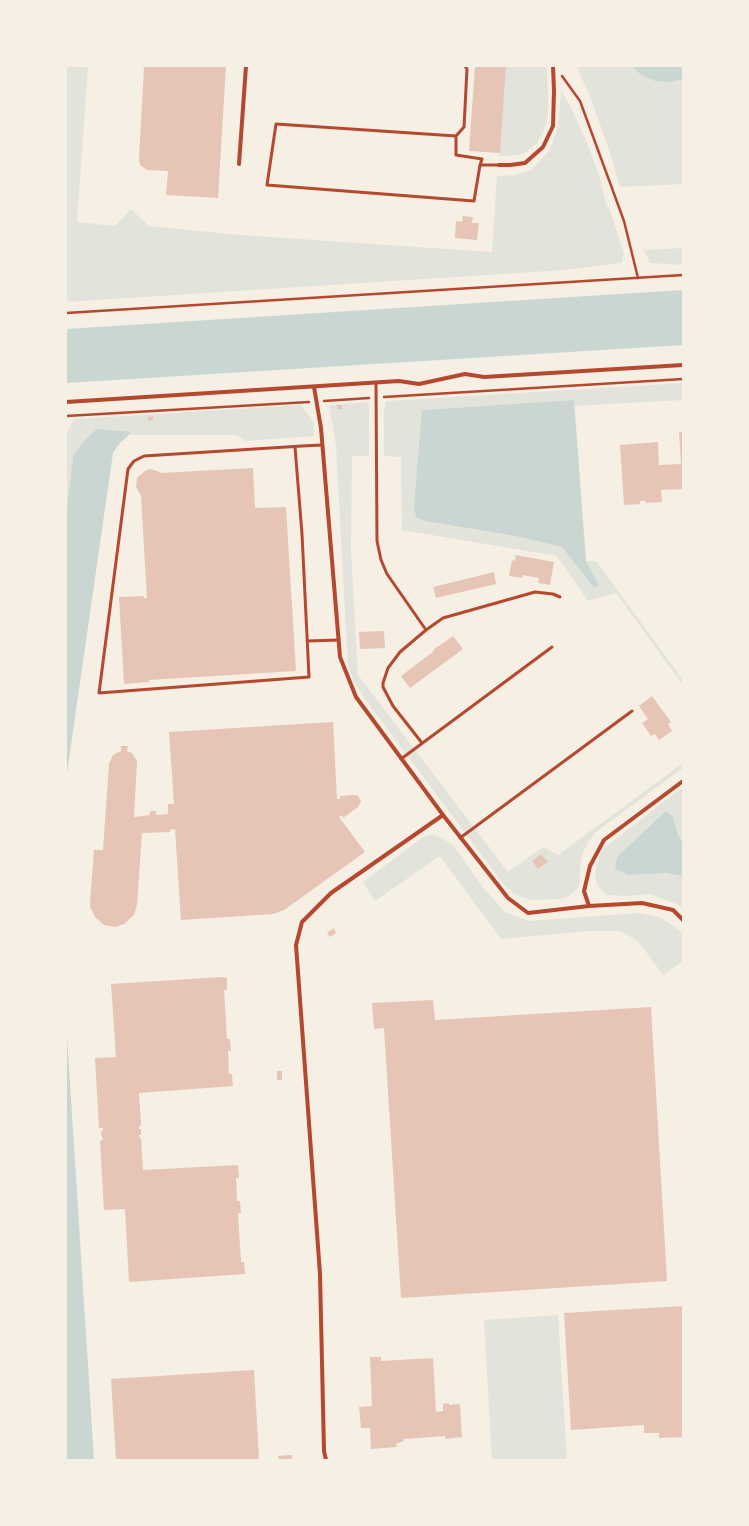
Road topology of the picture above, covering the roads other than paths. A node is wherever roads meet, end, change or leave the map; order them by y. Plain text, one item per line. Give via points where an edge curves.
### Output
1 (246, 66) edge
2 (464, 66) edge
3 (553, 66) edge
4 (456, 136) junction
5 (239, 164) dead end
6 (480, 165) junction
7 (499, 165) joint
8 (683, 365) edge
9 (376, 383) junction
10 (314, 387) junction
11 (66, 402) edge
12 (322, 445) junction
13 (295, 447) junction
14 (560, 597) dead end
15 (426, 630) junction
16 (339, 640) junction
17 (307, 641) junction
18 (552, 648) dead end
19 (632, 711) dead end
20 (422, 743) junction
21 (401, 759) junction
22 (683, 781) edge
23 (442, 815) junction
24 (460, 838) junction
25 (589, 906) junction
26 (683, 920) edge
27 (326, 1460) edge

1 - 5 street
2 - 4 lane via 467,69 464,127
3 - 7 street via 553,126 543,147 525,163
4 - 6 lane via 456,155 482,158
4 - 6 lane via 276,124 267,185 474,201
6 - 7 lane
8 - 9 street via 484,377 465,374 419,384 399,381
9 - 10 street
9 - 15 lane via 377,541 387,574
10 - 11 street
10 - 12 street
12 - 13 lane
12 - 16 street
13 - 17 lane
13 - 17 lane via 144,456 134,461 127,475 99,693 309,677
14 - 15 lane via 534,592 443,618
15 - 20 lane via 392,662 385,675 383,688 393,706
16 - 17 lane
16 - 21 street via 340,657 356,697
18 - 20 lane
19 - 24 lane
20 - 21 lane
21 - 23 street
22 - 25 street via 604,840 590,866 584,892
23 - 24 street
23 - 27 street via 331,893 302,922 296,945 320,1274
24 - 25 street via 508,898 528,912
25 - 26 street via 642,903 673,910

